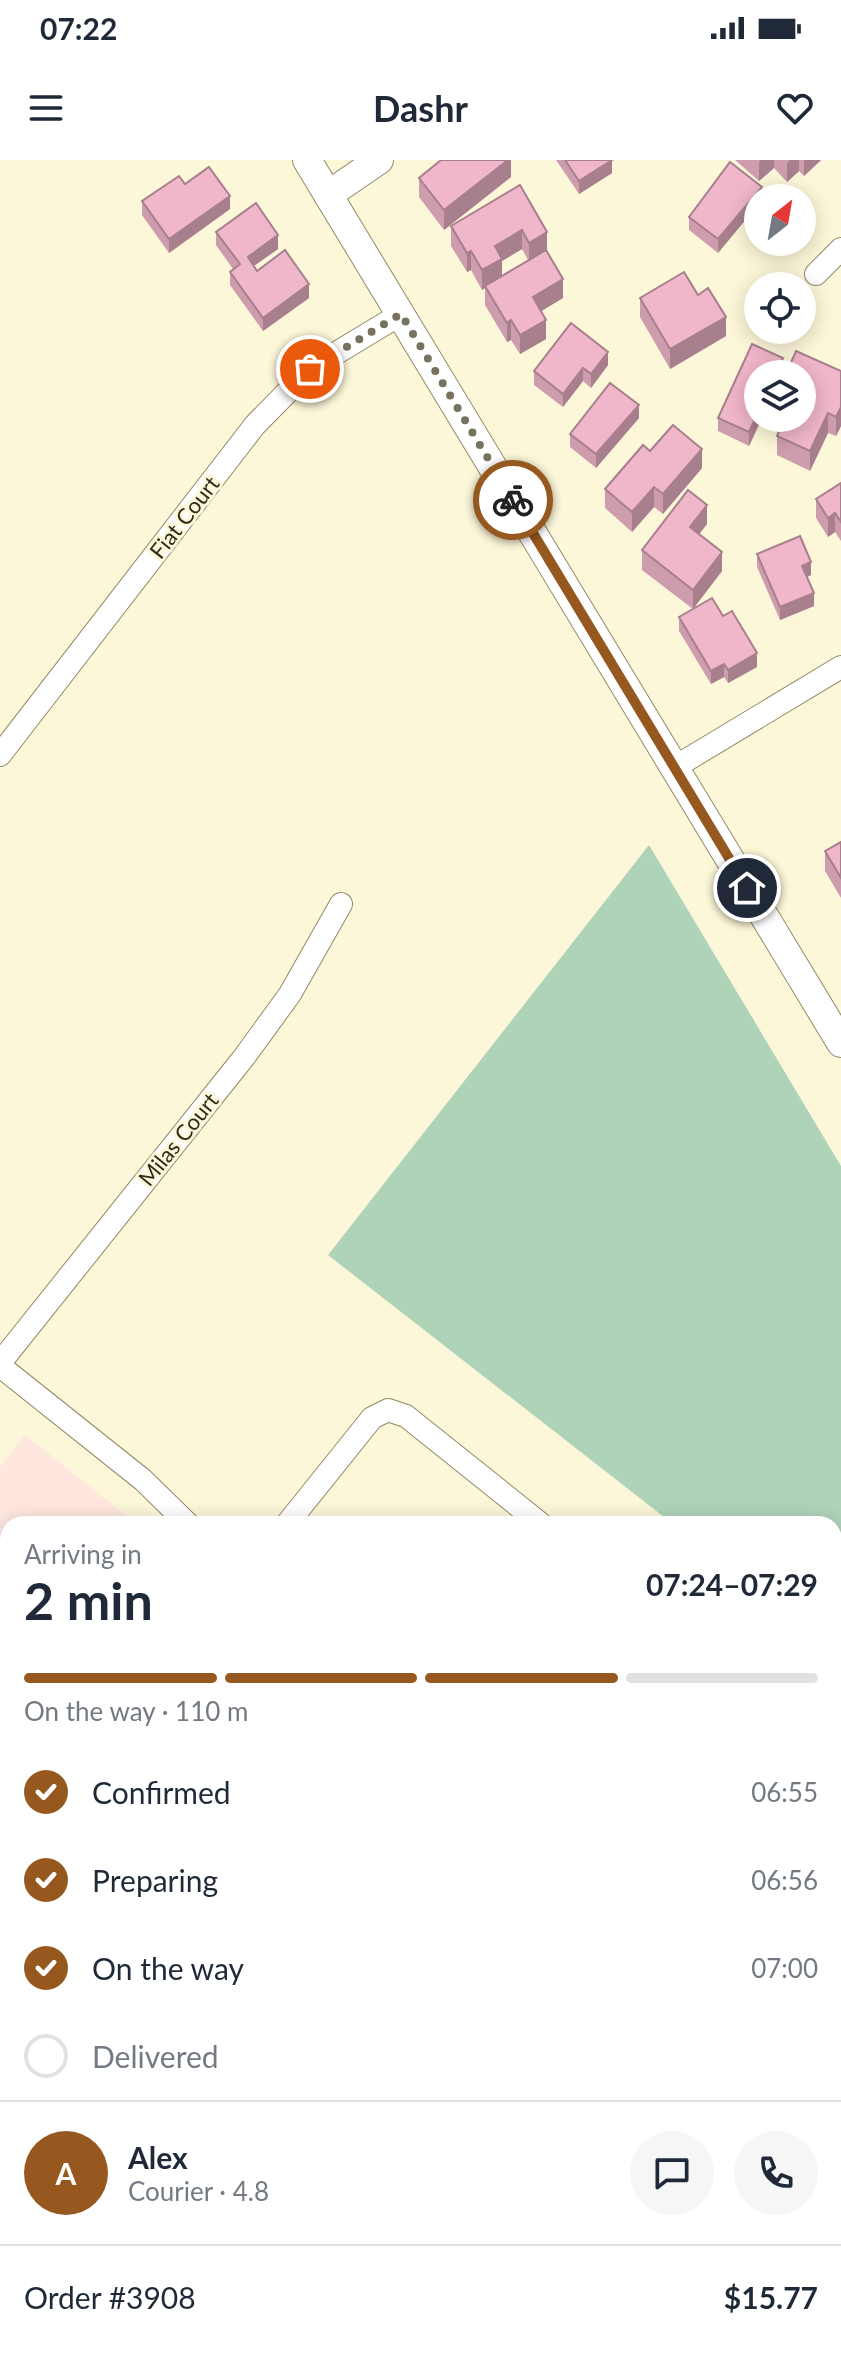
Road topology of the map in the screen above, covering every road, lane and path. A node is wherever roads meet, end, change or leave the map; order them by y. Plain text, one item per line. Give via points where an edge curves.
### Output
1 (307, 160) edge
2 (379, 160) edge
3 (328, 195) junction
4 (841, 249) edge
5 (816, 274) dead end
6 (401, 314) junction
7 (841, 667) edge
8 (0, 755) edge
9 (675, 767) junction
10 (341, 904) dead end
11 (841, 1043) edge
12 (0, 1364) edge
13 (180, 1516) edge
14 (293, 1516) edge
15 (531, 1516) edge

1 - 3 street
2 - 3 street
3 - 6 street
4 - 5 street
6 - 8 street, Fiat Court via 310,369 255,425
6 - 9 street
7 - 9 street
9 - 11 street
10 - 12 street, Milas Court via 290,994 245,1056
12 - 13 street
14 - 15 street via 372,1418 388,1410 406,1416

